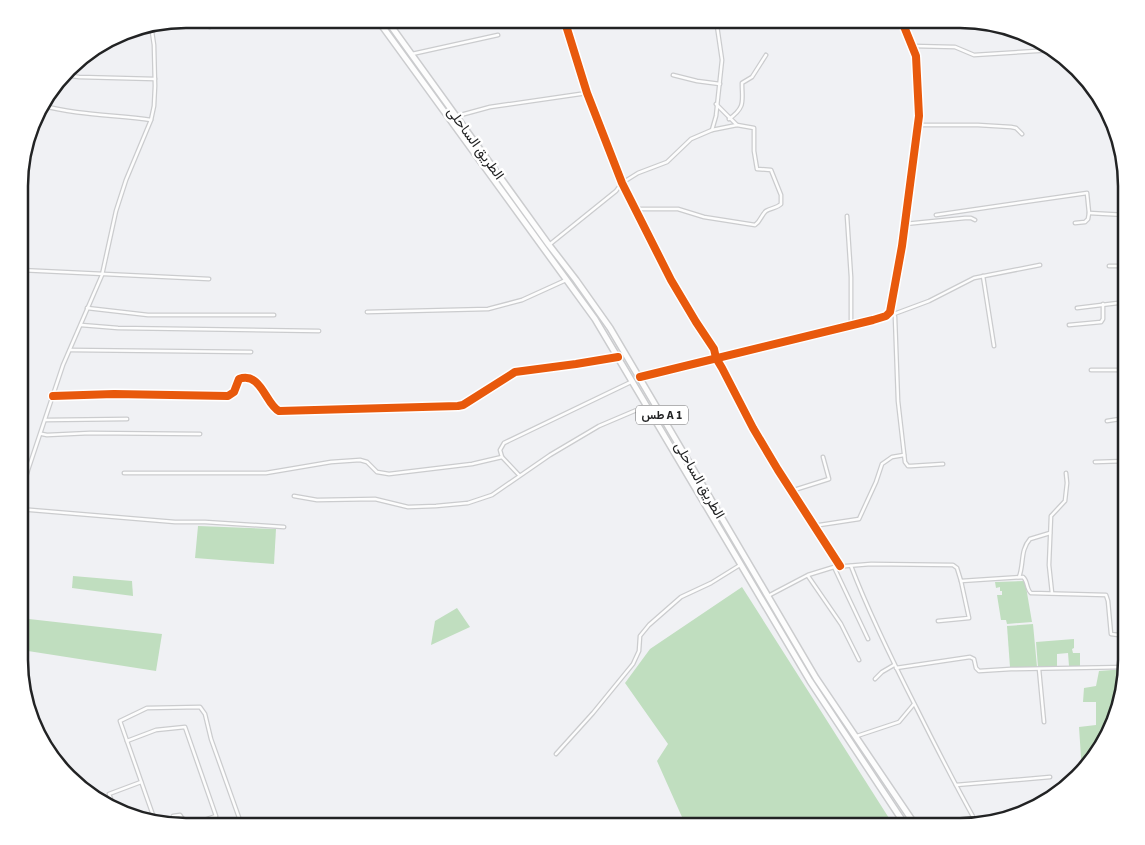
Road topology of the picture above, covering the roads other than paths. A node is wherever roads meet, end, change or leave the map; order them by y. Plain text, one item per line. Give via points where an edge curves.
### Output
1 (384, 28) edge
2 (393, 28) edge
3 (567, 28) edge
4 (717, 28) edge
5 (905, 28) edge
6 (152, 32) edge
7 (498, 35) dead end
8 (913, 46) junction
9 (1041, 51) edge
10 (412, 54) junction
11 (766, 55) dead end
12 (422, 68) junction
13 (416, 71) junction
14 (673, 75) dead end
15 (72, 76) edge
16 (154, 79) junction
17 (720, 84) junction
18 (587, 93) junction
19 (716, 104) junction
20 (49, 107) edge
21 (457, 116) junction
22 (729, 119) junction
23 (151, 120) junction
24 (737, 125) junction
25 (918, 125) junction
26 (712, 130) junction
27 (1022, 134) dead end
28 (622, 183) junction
29 (636, 209) junction
30 (1089, 213) junction
31 (936, 215) dead end
32 (1117, 215) edge
33 (847, 216) dead end
34 (974, 220) dead end
35 (1075, 223) dead end
36 (905, 224) junction
37 (549, 245) junction
38 (1040, 265) dead end
39 (1110, 266) dead end
40 (1117, 266) edge
41 (28, 270) edge
42 (102, 274) junction
43 (983, 276) junction
44 (209, 279) dead end
45 (567, 280) junction
46 (1117, 303) edge
47 (1102, 304) junction
48 (87, 308) junction
49 (1077, 308) dead end
50 (367, 312) dead end
51 (892, 313) junction
52 (274, 316) dead end
53 (80, 325) junction
54 (1069, 325) dead end
55 (851, 326) junction
56 (319, 331) dead end
57 (994, 346) dead end
58 (70, 350) junction
59 (251, 352) dead end
60 (618, 357) junction
61 (716, 358) junction
62 (1092, 370) dead end
63 (1117, 370) edge
64 (640, 377) junction
65 (633, 381) junction
66 (53, 396) junction
67 (648, 406) junction
68 (127, 419) dead end
69 (1117, 419) edge
70 (46, 420) junction
71 (1107, 421) dead end
72 (41, 434) junction
73 (200, 434) dead end
74 (683, 450) junction
75 (676, 455) junction
76 (904, 455) junction
77 (502, 457) junction
78 (823, 457) dead end
79 (1117, 461) edge
80 (1095, 462) dead end
81 (943, 464) dead end
82 (28, 470) edge
83 (124, 473) dead end
84 (1066, 473) dead end
85 (519, 476) junction
86 (791, 491) junction
87 (294, 496) dead end
88 (28, 510) edge
89 (813, 526) junction
90 (284, 527) dead end
91 (1050, 532) junction
92 (740, 565) junction
93 (840, 566) junction
94 (851, 566) junction
95 (834, 567) junction
96 (808, 576) junction
97 (1019, 577) junction
98 (961, 581) junction
99 (1052, 593) junction
100 (768, 596) junction
101 (938, 621) dead end
102 (1117, 635) edge
103 (868, 639) dead end
104 (858, 660) dead end
105 (895, 666) junction
106 (1117, 667) edge
107 (1039, 669) junction
108 (876, 679) dead end
109 (914, 704) junction
110 (1044, 722) dead end
111 (855, 737) junction
112 (127, 741) junction
113 (556, 754) dead end
114 (1050, 778) dead end
115 (141, 782) junction
116 (956, 785) junction
117 (112, 798) edge
118 (152, 813) edge
119 (213, 817) edge
120 (239, 817) edge
121 (973, 817) edge
122 (901, 818) edge
123 (910, 818) edge

1 - 13 highway, الطريق الساحلى
2 - 10 highway, الطريق الساحلى / طس A 1
3 - 18 street
4 - 17 street via 722,60
5 - 8 street
6 - 16 street
7 - 10 street
8 - 9 street via 955,47 974,55
8 - 25 street via 918,84
10 - 12 highway, الطريق الساحلى / طس A 1
11 - 22 street via 752,77 742,82 740,110
12 - 13 highway
12 - 21 highway, الطريق الساحلى / طس A 1
13 - 45 highway, الطريق الساحلى
14 - 17 street
15 - 16 street
16 - 23 street
17 - 19 street
18 - 21 street via 484,108
18 - 28 street
19 - 22 street
19 - 26 street
20 - 23 street via 82,114
21 - 37 highway, الطريق الساحلى / طس A 1
22 - 24 street
23 - 42 street via 121,195
24 - 26 street
24 - 29 street via 755,130 757,167 772,172 782,204 768,210 758,223 751,225 678,209
25 - 27 street via 1011,127
25 - 36 street
26 - 28 street via 691,139 667,162
28 - 29 street
28 - 37 street
29 - 61 street
30 - 31 street via 1087,194
30 - 32 street
30 - 35 street via 1087,221
33 - 55 street
34 - 36 street via 965,218
36 - 51 street
37 - 64 highway, الطريق الساحلى / طس A 1 via 602,316
38 - 43 street
39 - 40 street
41 - 42 street
42 - 44 street
42 - 48 street
43 - 51 street via 930,301
43 - 57 street
45 - 50 street via 522,300 488,309
45 - 60 highway, الطريق الساحلى
46 - 47 street
47 - 49 street
47 - 54 street via 1101,322
48 - 52 street via 148,315
48 - 53 street
51 - 55 street
51 - 76 street
53 - 56 street
53 - 58 street
55 - 61 street
58 - 59 street
58 - 66 street
60 - 65 highway, الطريق الساحلى
60 - 66 street via 515,372 463,405 448,407 279,411 250,378 239,379 234,392 228,396
61 - 64 street
61 - 86 street
62 - 63 street
64 - 74 highway, الطريق الساحلى / طس A 1
65 - 67 highway, الطريق الساحلى
65 - 77 street via 504,443 500,450
66 - 70 street
67 - 75 highway, الطريق الساحلى
67 - 85 street via 599,426
68 - 70 street
69 - 71 street
70 - 72 street
72 - 73 street
72 - 82 street
74 - 75 highway
74 - 100 highway, الطريق الساحلى / طس A 1
75 - 92 highway, الطريق الساحلى
76 - 81 street via 908,466
76 - 89 street via 892,457 882,464 859,518
77 - 83 street via 389,474 377,472 360,460 266,473
77 - 85 street
78 - 86 street via 830,479
79 - 80 street
84 - 91 street via 1065,501 1052,514
85 - 87 street via 486,498 449,505 408,507 375,499 318,500
86 - 89 street
88 - 90 street
89 - 93 street
91 - 97 street via 1027,542
91 - 99 street
92 - 113 street via 681,597 649,625 640,636 639,651 633,664
92 - 122 highway, الطريق الساحلى via 810,681
93 - 94 street
93 - 95 street
94 - 98 street via 953,565
94 - 105 street
95 - 96 street
95 - 103 street
96 - 100 street
96 - 104 street via 841,624
97 - 98 street
97 - 99 street via 1025,578 1031,593
98 - 101 street via 968,618
99 - 102 street via 1106,595 1111,634
100 - 111 highway, الطريق الساحلى / طس A 1
105 - 107 street via 970,657 979,671
105 - 108 street
105 - 109 street
106 - 107 street
107 - 110 street
109 - 111 street via 899,722
109 - 116 street
111 - 123 highway, الطريق الساحلى / طس A 1
112 - 115 street
112 - 119 street via 156,730 185,726 216,816
112 - 120 street via 120,721 147,708 200,707
114 - 116 street
115 - 117 street via 110,794
115 - 118 street
116 - 121 street

